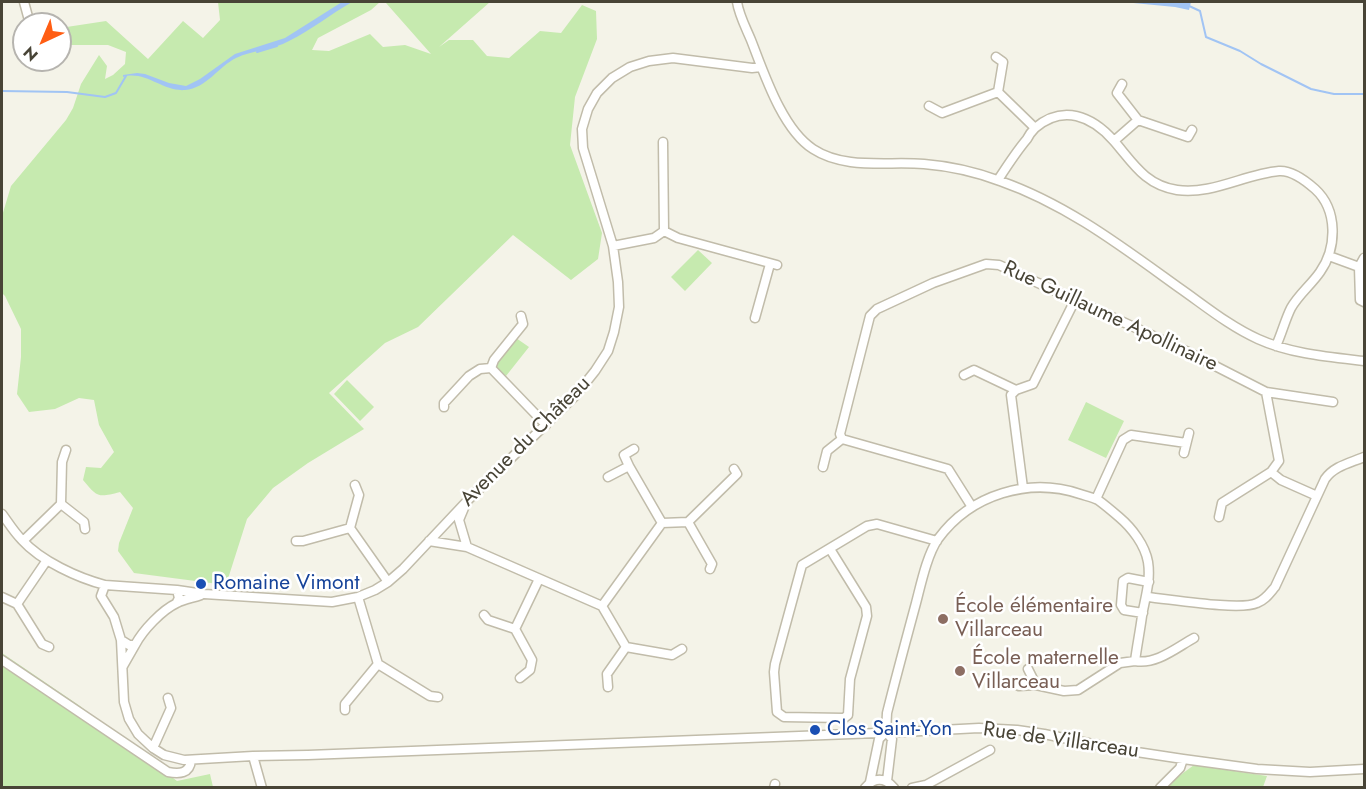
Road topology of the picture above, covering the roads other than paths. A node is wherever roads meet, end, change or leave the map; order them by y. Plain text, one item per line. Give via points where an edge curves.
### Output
1 (737, 2) edge
2 (996, 57) dead end
3 (761, 67) junction
4 (1122, 84) dead end
5 (998, 92) junction
6 (929, 106) dead end
7 (1138, 120) junction
8 (1035, 128) junction
9 (1192, 130) dead end
10 (1114, 141) junction
11 (663, 142) dead end
12 (998, 180) junction
13 (664, 231) junction
14 (613, 246) junction
15 (1329, 256) junction
16 (1365, 258) edge
17 (1359, 267) junction
18 (1075, 300) junction
19 (1365, 302) edge
20 (521, 316) dead end
21 (755, 318) dead end
22 (1276, 346) junction
23 (1365, 362) edge
24 (491, 368) junction
25 (964, 375) dead end
26 (1016, 390) junction
27 (1266, 392) junction
28 (1333, 402) dead end
29 (444, 407) dead end
30 (546, 425) junction
31 (1189, 433) dead end
32 (842, 440) junction
33 (1186, 443) junction
34 (634, 449) dead end
35 (66, 450) dead end
36 (1184, 453) dead end
37 (1365, 457) edge
38 (629, 466) junction
39 (823, 467) dead end
40 (734, 469) dead end
41 (1271, 472) junction
42 (608, 477) dead end
43 (355, 485) dead end
44 (1023, 488) junction
45 (1317, 496) junction
46 (1096, 499) junction
47 (467, 501) junction
48 (61, 504) junction
49 (972, 507) junction
50 (2, 514) edge
51 (1219, 517) dead end
52 (688, 522) junction
53 (662, 523) junction
54 (350, 528) junction
55 (85, 529) dead end
56 (23, 541) junction
57 (296, 541) dead end
58 (429, 541) junction
59 (937, 541) junction
60 (467, 547) junction
61 (830, 549) junction
62 (47, 560) junction
63 (710, 569) dead end
64 (84, 579) junction
65 (539, 579) junction
66 (388, 582) junction
67 (1149, 582) junction
68 (105, 585) junction
69 (177, 590) junction
70 (204, 594) junction
71 (100, 596) junction
72 (2, 597) edge
73 (358, 597) junction
74 (1147, 597) junction
75 (177, 602) junction
76 (17, 604) junction
77 (602, 606) junction
78 (1143, 613) junction
79 (484, 615) dead end
80 (515, 629) junction
81 (1194, 638) dead end
82 (121, 640) junction
83 (135, 645) junction
84 (49, 647) dead end
85 (626, 647) junction
86 (682, 649) dead end
87 (2, 660) edge
88 (1135, 661) junction
89 (378, 664) junction
90 (123, 667) junction
91 (1028, 669) dead end
92 (520, 678) dead end
93 (1013, 683) dead end
94 (1036, 685) junction
95 (608, 687) dead end
96 (438, 697) dead end
97 (168, 698) dead end
98 (345, 710) dead end
99 (886, 732) junction
100 (153, 748) junction
101 (990, 750) dead end
102 (253, 756) junction
103 (1182, 759) junction
104 (191, 760) junction
105 (1365, 769) edge
106 (890, 784) edge
107 (868, 785) edge
108 (262, 788) edge
109 (912, 788) edge
110 (1160, 788) edge

1 - 3 street
2 - 5 street via 1003,62
3 - 12 street via 793,129 822,154 851,162 926,164
3 - 14 street, Avenue du Château via 673,58 649,61 612,78 597,93 582,129 583,148
4 - 7 street via 1117,93
5 - 6 street via 942,113
5 - 8 street
7 - 9 street via 1188,137
7 - 10 street
8 - 10 street via 1055,116 1071,114 1086,118
8 - 12 street
10 - 15 street via 1138,171 1164,187 1179,190 1212,188 1282,171 1297,176 1323,196 1329,210 1333,226
11 - 13 street
12 - 22 street via 1081,219 1228,323
13 - 14 street via 654,238
13 - 21 street via 773,264
14 - 30 street, Avenue du Château via 619,307 608,351 575,396
15 - 17 street
15 - 22 street via 1291,308
16 - 17 street
17 - 19 street via 1360,300
18 - 26 street via 1033,384
18 - 27 street, Rue Guillaume Apollinaire
18 - 32 street, Rue Guillaume Apollinaire via 999,265 986,264 877,309 870,316 840,434
20 - 24 street via 523,324
22 - 23 street
24 - 29 street via 468,376
24 - 30 street
25 - 26 street via 974,370
26 - 44 street via 1011,395
27 - 28 street, Rue Guillaume Apollinaire
27 - 41 street via 1279,461
30 - 47 street, Avenue du Château
31 - 33 street
32 - 39 street via 827,452
32 - 49 street via 948,470
33 - 36 street
33 - 46 street via 1131,435 1124,440
34 - 38 street via 624,455
35 - 48 street
37 - 45 street via 1330,472
38 - 42 street
38 - 53 street
40 - 52 street via 737,474
41 - 45 street
41 - 51 street via 1222,503
43 - 54 street via 359,495
44 - 46 street via 1051,487
44 - 49 street
45 - 74 street via 1275,587 1255,605 1236,607
46 - 67 street via 1132,529 1148,563
47 - 58 street, Avenue du Château
47 - 60 street via 459,519
48 - 55 street via 84,522
48 - 56 street
49 - 59 street
50 - 56 street
52 - 53 street
52 - 63 street via 712,564
53 - 77 street
54 - 57 street
54 - 66 street
56 - 62 street
58 - 60 street
58 - 66 street, Avenue du Château
59 - 61 street via 877,524
59 - 99 street via 926,568 887,713
60 - 65 street
61 - 61 street via 802,565 800,571 774,672 777,712 784,717 848,715 850,679 867,616 866,607
62 - 64 street
62 - 76 street
64 - 68 street, Avenue du Château
64 - 71 street
65 - 77 street
65 - 80 street
66 - 73 street, Avenue du Château
67 - 74 street
67 - 78 street via 1128,578 1123,581 1124,610
68 - 69 street, Avenue du Château
68 - 71 street
69 - 70 street, Avenue du Château
69 - 75 street
70 - 73 street, Avenue du Château via 332,602
70 - 75 street, Avenue du Château
71 - 82 street via 114,617
72 - 76 street
73 - 89 street
74 - 78 street
75 - 83 street via 151,624
76 - 84 street via 42,644
77 - 85 street
78 - 88 street
79 - 80 street
80 - 92 street via 532,660 530,670
81 - 88 street via 1152,661
82 - 83 street
82 - 90 street
83 - 90 street
85 - 86 street via 672,655
85 - 95 street via 607,674
87 - 104 street via 168,772 182,773
88 - 94 street via 1120,663 1078,690
89 - 96 street
89 - 98 street via 345,704
90 - 100 street via 124,702 129,719
91 - 94 street
93 - 94 street
97 - 100 street via 171,708
99 - 102 street, Rue de Villarceau
99 - 103 street, Rue de Villarceau via 1017,730
99 - 106 street via 892,739
99 - 107 street via 879,739
100 - 104 street via 169,757
101 - 109 street via 926,785
102 - 104 street, Rue de Villarceau
102 - 108 street
103 - 105 street, Rue de Villarceau via 1294,772
103 - 110 street via 1180,768
106 - 107 street via 879,779

